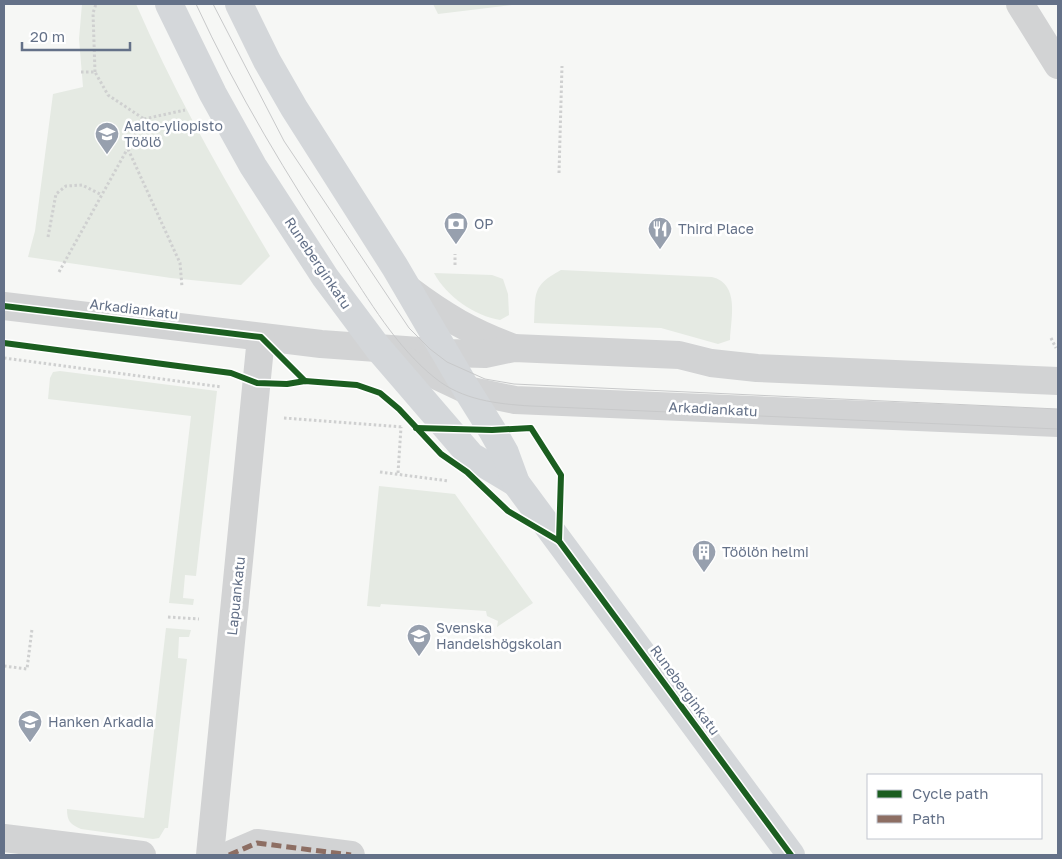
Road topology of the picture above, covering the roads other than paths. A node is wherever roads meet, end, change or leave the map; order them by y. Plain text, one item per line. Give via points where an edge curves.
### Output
1 (169, 4) edge
2 (239, 4) edge
3 (1020, 4) edge
4 (1058, 65) edge
5 (408, 290) junction
6 (4, 306) edge
7 (261, 337) junction
8 (378, 348) junction
9 (514, 348) junction
10 (446, 353) junction
11 (1058, 381) edge
12 (467, 390) junction
13 (1058, 423) edge
14 (516, 483) junction
15 (4, 838) edge
16 (142, 855) edge
17 (210, 855) edge
18 (229, 855) edge
19 (351, 855) edge
20 (791, 855) edge

1 - 8 main road, Runeberginkatu via 253,166 325,277
2 - 5 main road, Runeberginkatu via 294,108
3 - 4 street
5 - 9 street via 462,326
5 - 10 main road, Runeberginkatu
6 - 7 street, Arkadiankatu
7 - 8 street, Arkadiankatu
7 - 17 street, Lapuankatu
8 - 10 street, Arkadiankatu
8 - 12 street, Arkadiankatu
8 - 14 main road, Runeberginkatu via 472,456
9 - 10 street, Arkadiankatu via 485,354
9 - 11 street, Arkadiankatu via 679,355 711,363 757,368
10 - 12 main road, Runeberginkatu
12 - 13 street, Arkadiankatu via 515,400
12 - 14 main road, Runeberginkatu via 505,453
14 - 20 main road, Runeberginkatu
15 - 16 street
18 - 19 street via 257,842

